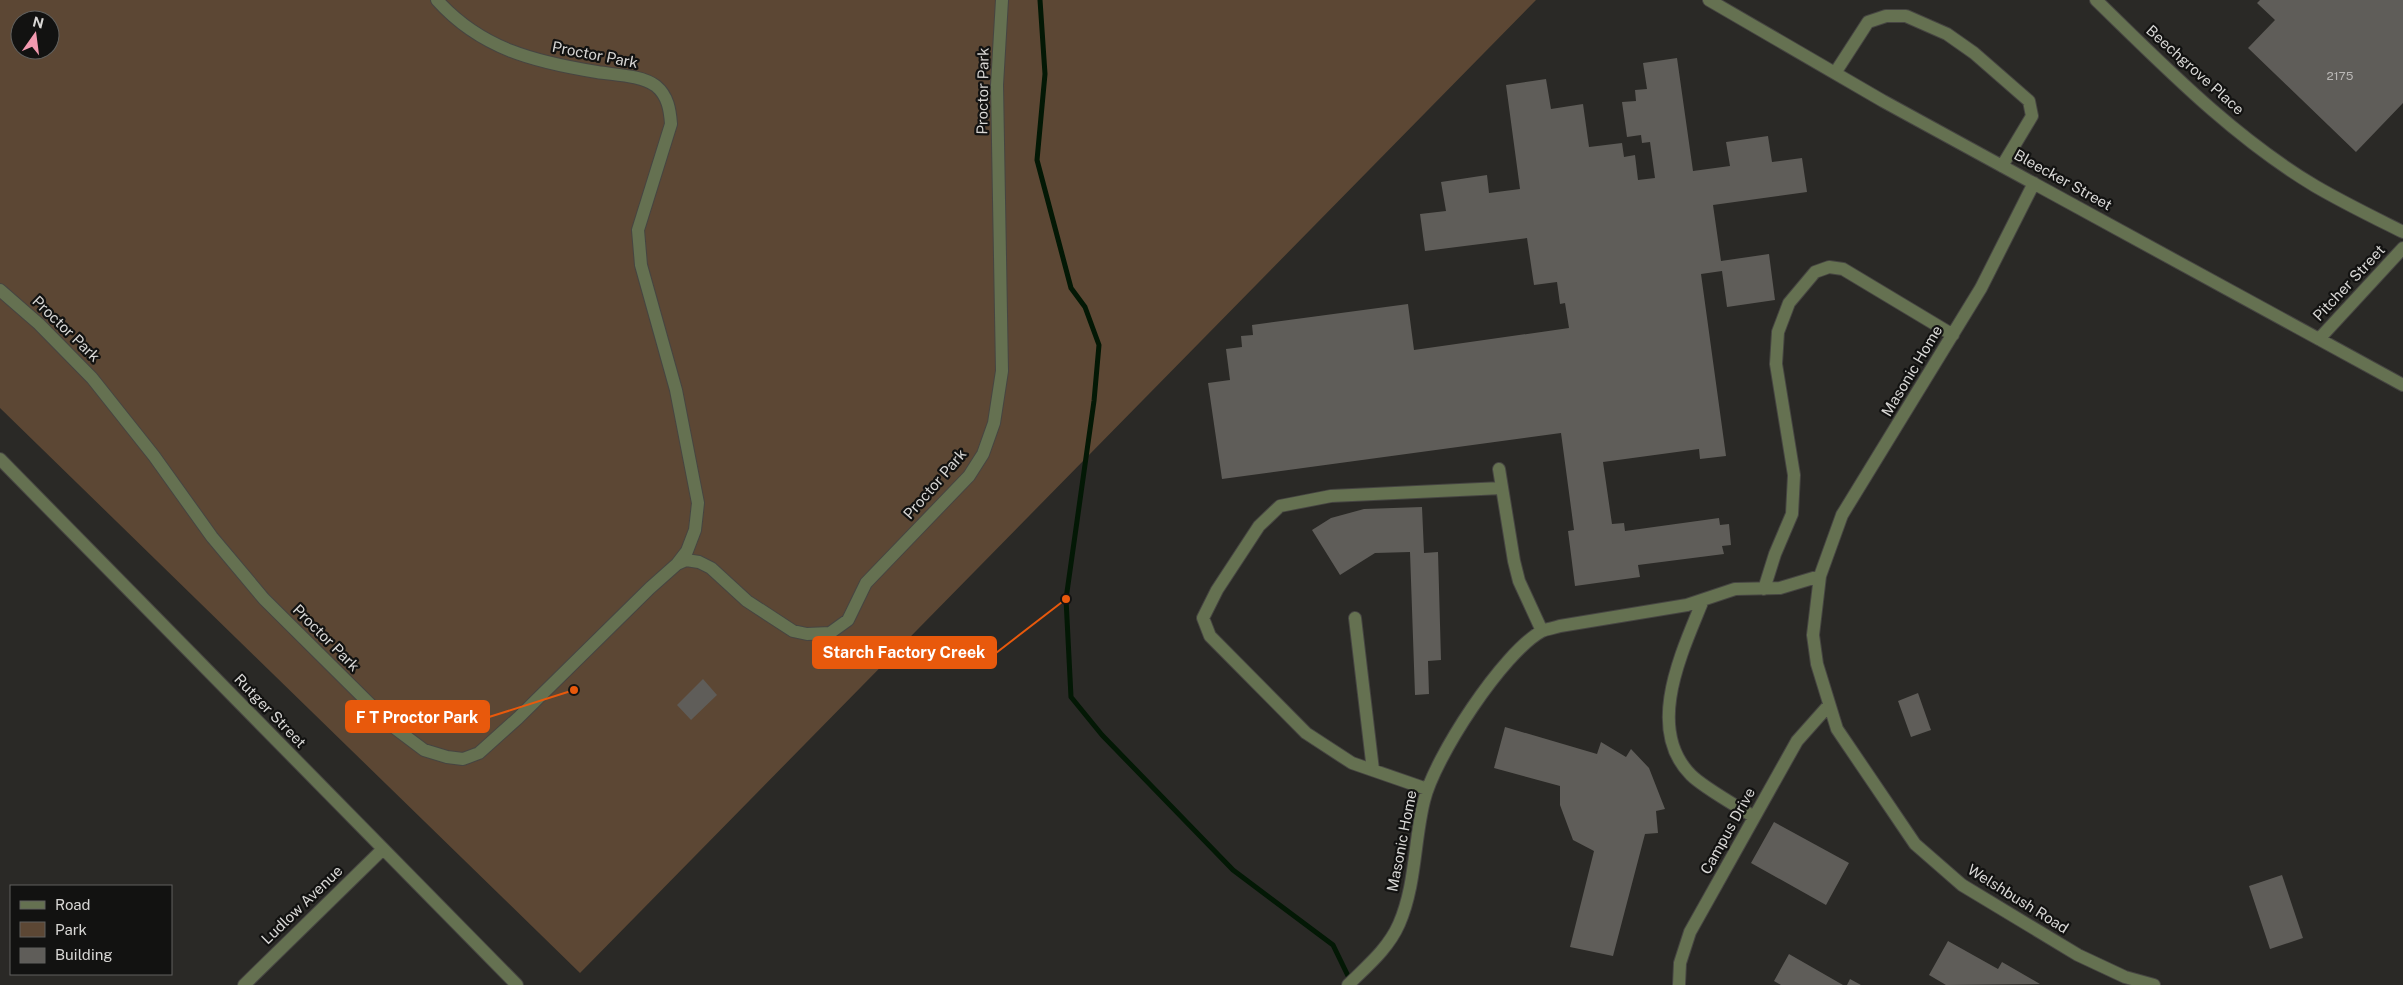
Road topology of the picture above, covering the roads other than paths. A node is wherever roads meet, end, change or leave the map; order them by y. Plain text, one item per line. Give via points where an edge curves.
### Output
1 (437, 0) edge
2 (1002, 0) edge
3 (1709, 0) edge
4 (2096, 0) edge
5 (1835, 73) junction
6 (2002, 166) junction
7 (2034, 183) junction
8 (2403, 232) edge
9 (2403, 248) edge
10 (0, 290) edge
11 (1953, 335) junction
12 (2320, 339) junction
13 (2403, 385) edge
14 (0, 459) edge
15 (1499, 469) dead end
16 (1502, 488) junction
17 (677, 564) junction
18 (1820, 576) junction
19 (1764, 588) junction
20 (1703, 600) junction
21 (1355, 618) dead end
22 (1542, 631) junction
23 (1828, 704) junction
24 (1373, 770) junction
25 (1428, 789) junction
26 (1754, 817) junction
27 (383, 849) junction
28 (2114, 979) edge
29 (244, 985) edge
30 (517, 985) edge
31 (1348, 985) edge
32 (1679, 985) edge
33 (2154, 985) edge

1 - 17 street, Proctor Park via 450,15 503,49 556,65 635,78 655,85 664,94 671,124 638,230 641,265 676,390 698,503 695,530
2 - 17 street, Proctor Park via 997,95 1002,370 994,423 983,454 969,476 866,583 848,620 830,633 807,634 793,630 747,601 711,568 686,560
3 - 5 street, Bleecker Street
4 - 8 street, Beechgrove Place via 2216,114 2275,159 2314,186
5 - 6 street, Bleecker Street
5 - 6 street via 1868,22 1886,16 1906,16 1947,34 2029,101 2032,116
6 - 7 street, Bleecker Street
7 - 11 street, Masonic Home via 1981,288
7 - 12 street, Bleecker Street
9 - 12 street, Pitcher Street
10 - 17 street, Proctor Park via 92,378 212,537 264,599 392,726 424,750 447,758 463,759 479,753
11 - 18 street, Masonic Home via 1842,515
11 - 19 street via 1843,269 1829,266 1815,272 1789,303 1778,332 1776,364 1794,475 1792,514
12 - 13 street, Bleecker Street
14 - 27 street, Rutger Street
15 - 16 street
16 - 22 street via 1519,581
16 - 24 street via 1331,496 1280,506 1259,526 1217,590 1203,618 1210,636 1306,733 1352,763
18 - 19 street, Masonic Home via 1780,588
18 - 23 street, Masonic Home via 1814,635 1817,664
19 - 20 street, Masonic Home via 1735,589
20 - 22 street, Masonic Home
20 - 26 street via 1669,702 1668,720 1675,753 1691,775
21 - 24 street
22 - 25 street, Masonic Home via 1516,652 1472,707 1430,779
23 - 26 street, Campus Drive via 1797,742
23 - 28 street, Welshbush Road via 1837,729 1914,844 1962,885
24 - 25 street
25 - 31 street, Masonic Home via 1408,898 1399,924 1386,947
26 - 32 street, Campus Drive via 1690,932 1680,963
27 - 29 street, Ludlow Avenue
27 - 30 street, Rutger Street
28 - 33 street, Welshbush Road

